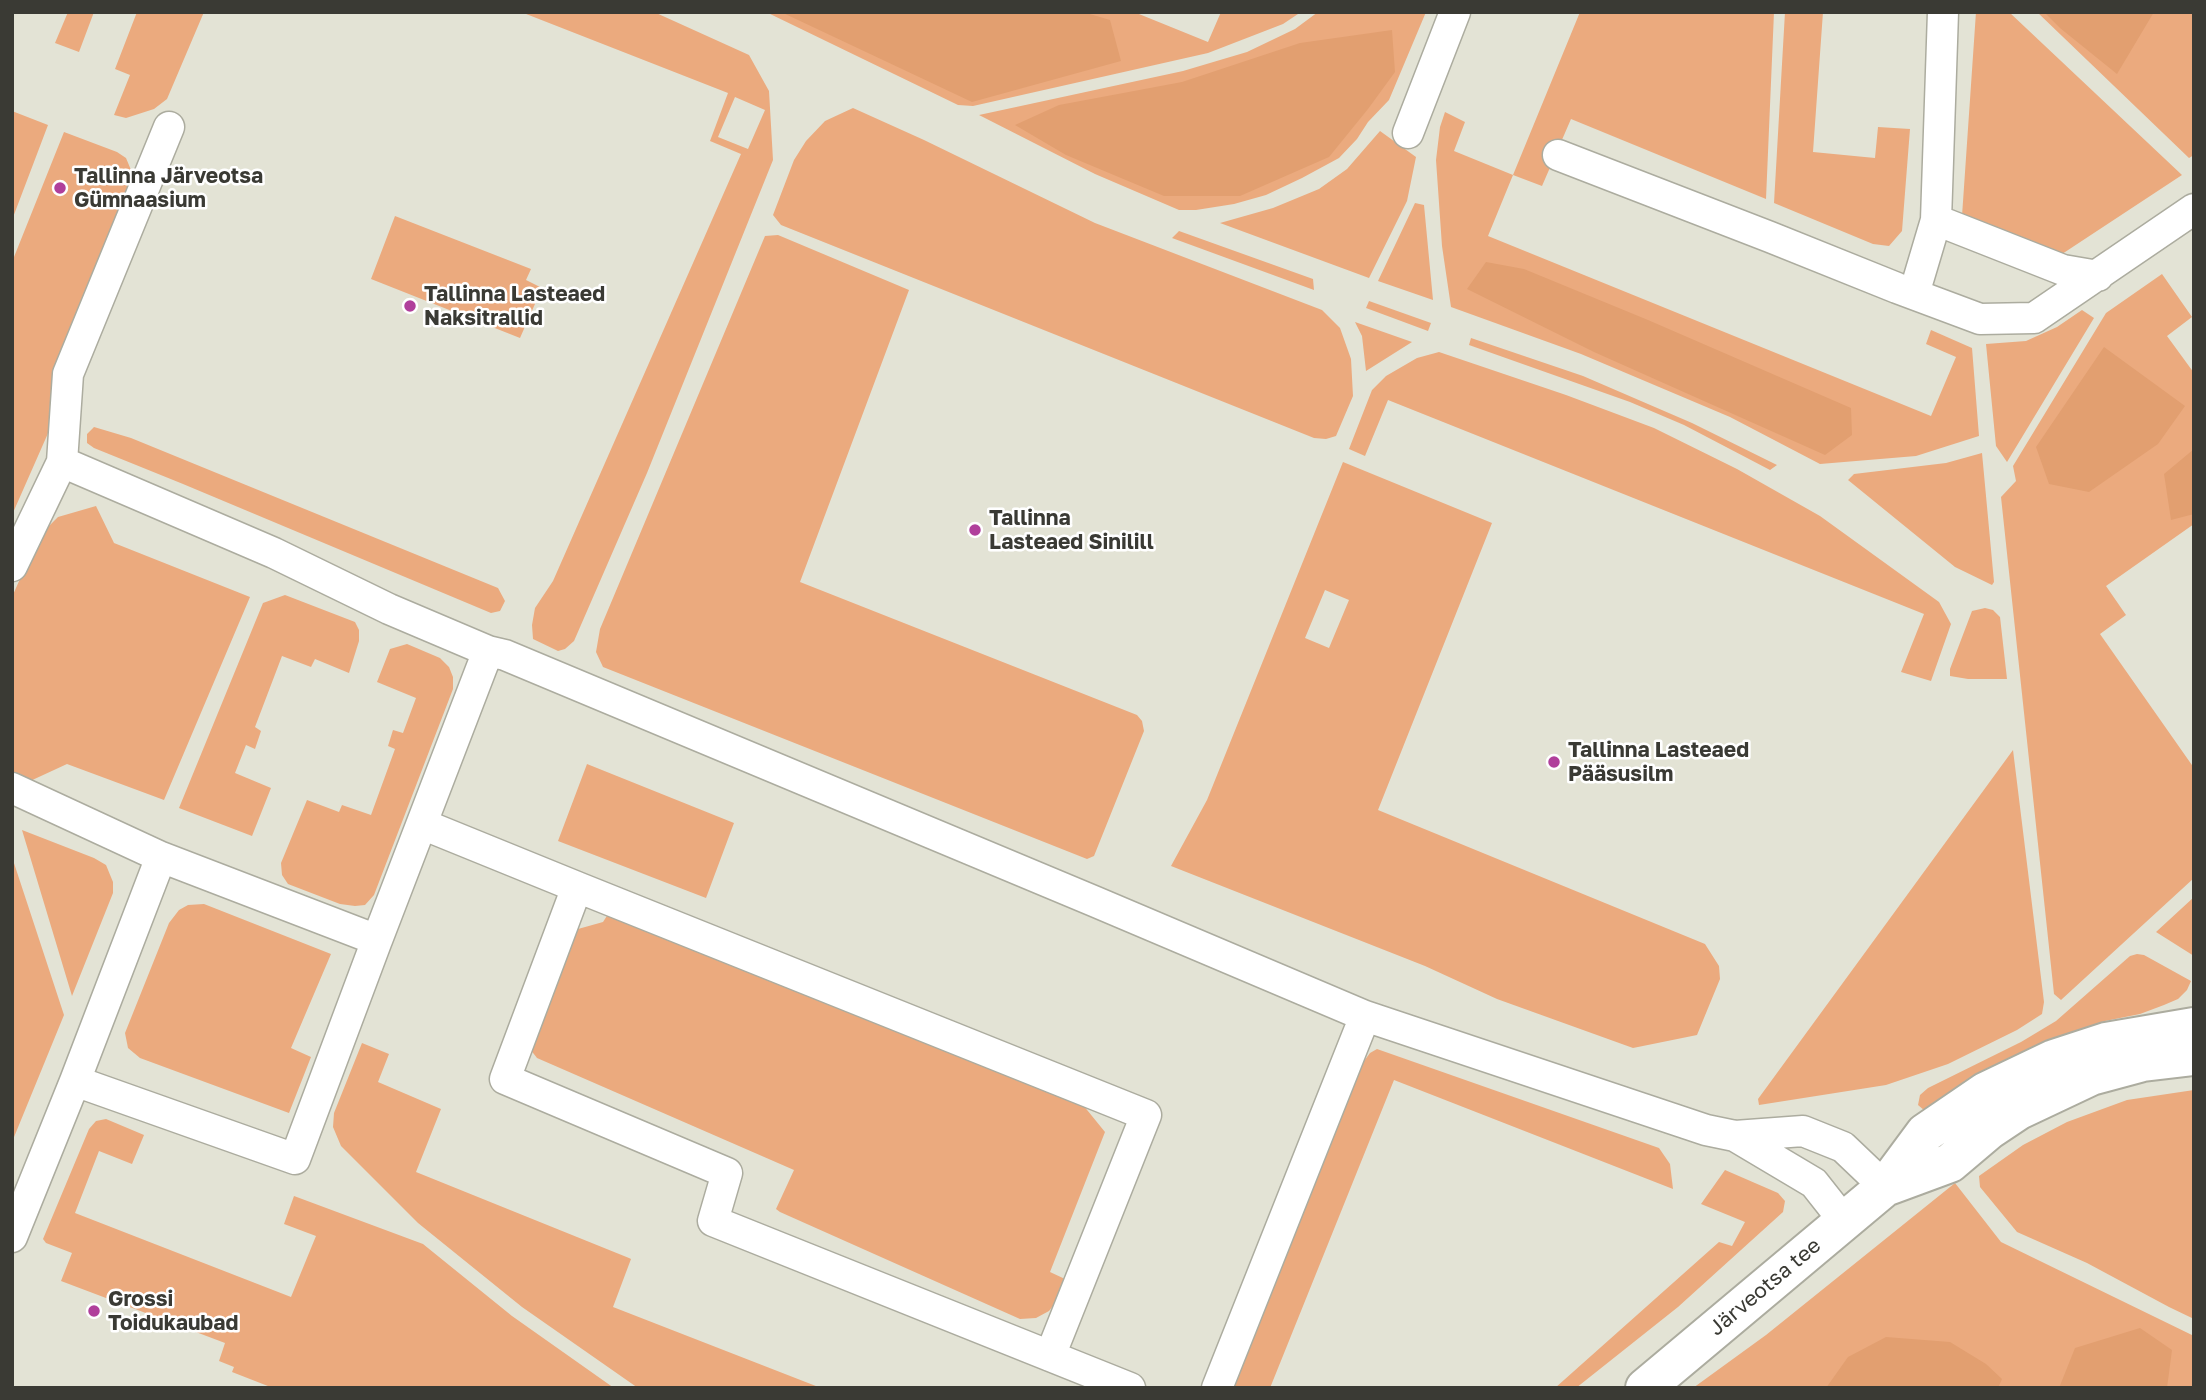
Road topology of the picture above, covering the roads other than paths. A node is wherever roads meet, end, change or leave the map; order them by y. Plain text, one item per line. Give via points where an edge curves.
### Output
1 (1455, 12) edge
2 (1943, 12) edge
3 (169, 127) dead end
4 (1408, 133) dead end
5 (1558, 155) dead end
6 (2194, 209) edge
7 (1936, 220) junction
8 (2098, 276) junction
9 (1914, 294) junction
10 (62, 462) junction
11 (12, 566) edge
12 (488, 651) junction
13 (12, 788) edge
14 (422, 824) junction
15 (161, 857) junction
16 (577, 887) junction
17 (377, 940) junction
18 (1365, 1016) junction
19 (2191, 1030) edge
20 (75, 1082) junction
21 (1735, 1136) junction
22 (1885, 1188) junction
23 (1844, 1222) junction
24 (12, 1237) edge
25 (1050, 1356) junction
26 (1130, 1388) edge
27 (1217, 1388) edge
28 (1645, 1388) edge

1 - 4 street
2 - 7 street
3 - 10 street via 68,374
5 - 9 street
6 - 8 street
7 - 8 street via 2063,271
7 - 9 street
8 - 9 street via 2034,318 1980,319
10 - 11 street
10 - 12 street
12 - 14 street
12 - 18 street
13 - 15 street
14 - 16 street
14 - 17 street
15 - 17 street
15 - 20 street
16 - 25 street via 505,1079 727,1173 713,1222
16 - 25 street via 1146,1115
17 - 20 street via 295,1159
18 - 21 street via 1652,1113
18 - 27 street
19 - 22 main road, Järveotsa tee via 2106,1042 2054,1059 1984,1092 1925,1133
20 - 24 street
21 - 22 street via 1803,1131 1843,1147
21 - 23 street via 1814,1183
22 - 23 main road, Järveotsa tee
23 - 28 main road, Järveotsa tee
25 - 26 street

